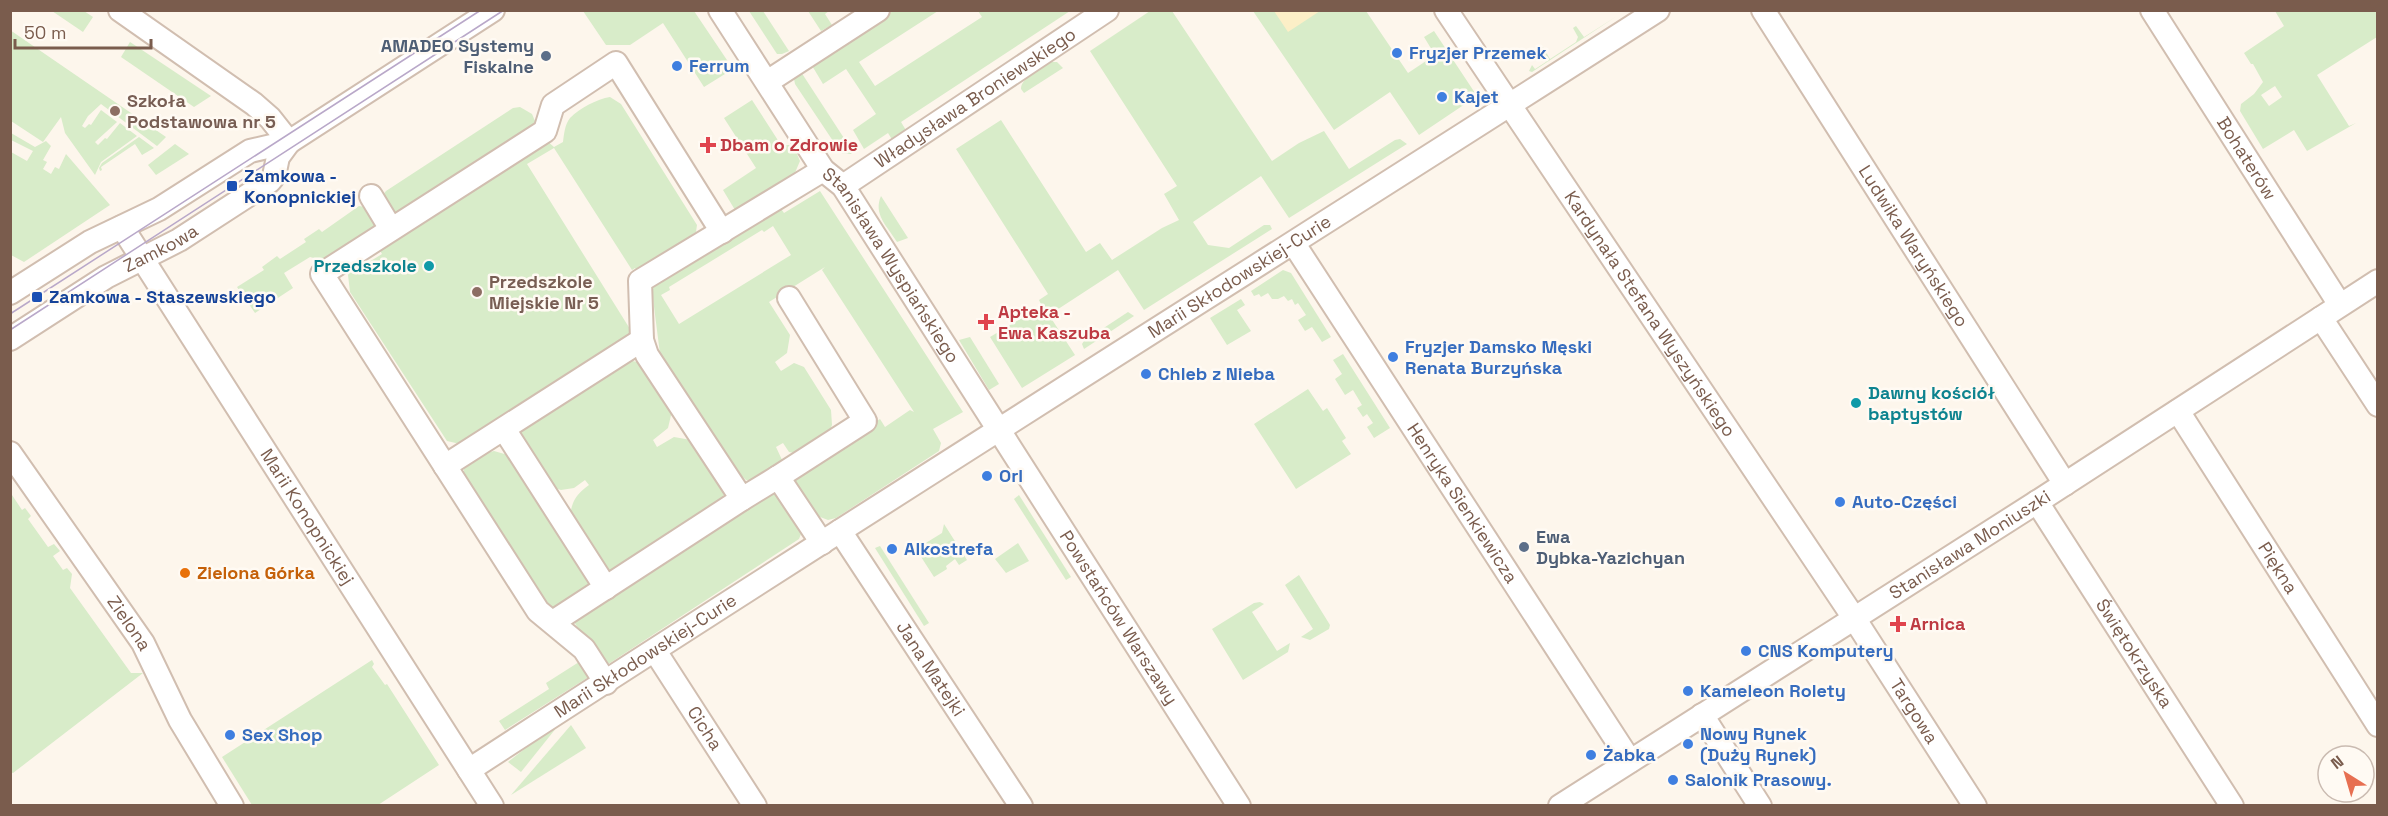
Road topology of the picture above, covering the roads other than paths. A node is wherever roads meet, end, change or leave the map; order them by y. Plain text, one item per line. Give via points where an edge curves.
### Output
1 (120, 10) edge
2 (493, 10) edge
3 (878, 10) edge
4 (1107, 10) edge
5 (1446, 10) edge
6 (1658, 10) edge
7 (1763, 10) edge
8 (2152, 10) edge
9 (722, 11) edge
10 (767, 82) junction
11 (1511, 106) junction
12 (289, 142) junction
13 (823, 170) junction
14 (843, 186) junction
15 (371, 196) dead end
16 (122, 227) junction
17 (391, 229) junction
18 (722, 232) junction
19 (1294, 244) junction
20 (142, 258) junction
21 (2378, 281) edge
22 (10, 293) edge
23 (789, 298) dead end
24 (2331, 311) junction
25 (10, 339) edge
26 (642, 340) junction
27 (2378, 405) edge
28 (2178, 411) junction
29 (504, 429) junction
30 (998, 430) junction
31 (10, 453) edge
32 (445, 466) junction
33 (778, 477) junction
34 (2065, 484) junction
35 (742, 500) junction
36 (2037, 502) junction
37 (831, 537) junction
38 (606, 588) junction
39 (1854, 618) junction
40 (553, 622) junction
41 (655, 651) junction
42 (606, 683) junction
43 (1702, 715) junction
44 (2378, 725) edge
45 (1630, 761) junction
46 (470, 770) junction
47 (232, 806) edge
48 (492, 806) edge
49 (755, 806) edge
50 (1021, 806) edge
51 (1239, 806) edge
52 (1560, 806) edge
53 (1760, 806) edge
54 (1975, 806) edge
55 (2232, 806) edge

1 - 12 street via 254,104
2 - 12 street, Zamkowa
3 - 10 street
4 - 14 street, Władysława Broniewskiego
5 - 11 street, Kardynała Stefana Wyszyńskiego
6 - 11 street, Marii Skłodowskiej-Curie
7 - 34 street, Ludwika Waryńskiego
8 - 24 street, Bohaterów
9 - 10 street, Stanisława Wyspiańskiego
10 - 13 street, Stanisława Wyspiańskiego
11 - 19 street, Marii Skłodowskiej-Curie
11 - 39 street, Kardynała Stefana Wyszyńskiego
12 - 16 street, Zamkowa via 250,151 159,209
12 - 20 street, Zamkowa via 278,157 270,181 183,237
13 - 14 street, Stanisława Wyspiańskiego
13 - 18 street
14 - 30 street, Stanisława Wyspiańskiego
15 - 17 street
16 - 20 street, Marii Konopnickiej
16 - 22 street, Zamkowa via 90,242
17 - 18 street via 545,130 553,105 616,63
17 - 32 street via 322,274
18 - 26 street via 640,281
19 - 30 street, Marii Skłodowskiej-Curie
19 - 45 street, Henryka Sienkiewicza
20 - 25 street, Zamkowa
20 - 46 street, Marii Konopnickiej
21 - 24 street, Stanisława Moniuszki
23 - 33 street via 865,421
24 - 27 street, Bohaterów
24 - 28 street, Stanisława Moniuszki
26 - 29 street
26 - 35 street via 647,355
28 - 34 street, Stanisława Moniuszki
28 - 44 street, Piękna
29 - 32 street
29 - 38 street
30 - 37 street, Marii Skłodowskiej-Curie
30 - 51 street, Powstańców Warszawy
31 - 47 street, Zielona via 144,644 180,720
32 - 40 street via 538,611
33 - 35 street
33 - 37 street
34 - 36 street, Stanisława Moniuszki
35 - 38 street
36 - 39 street, Stanisława Moniuszki
36 - 55 street, Świętokrzyska
37 - 41 street, Marii Skłodowskiej-Curie
37 - 50 street, Jana Matejki
38 - 40 street
39 - 43 street, Stanisława Moniuszki
39 - 54 street, Targowa
40 - 42 street via 584,649
41 - 42 street, Marii Skłodowskiej-Curie
41 - 49 street, Cicha
42 - 46 street, Marii Skłodowskiej-Curie
43 - 45 street, Stanisława Moniuszki
43 - 53 street
45 - 52 street, Stanisława Moniuszki
46 - 48 street, Marii Konopnickiej

